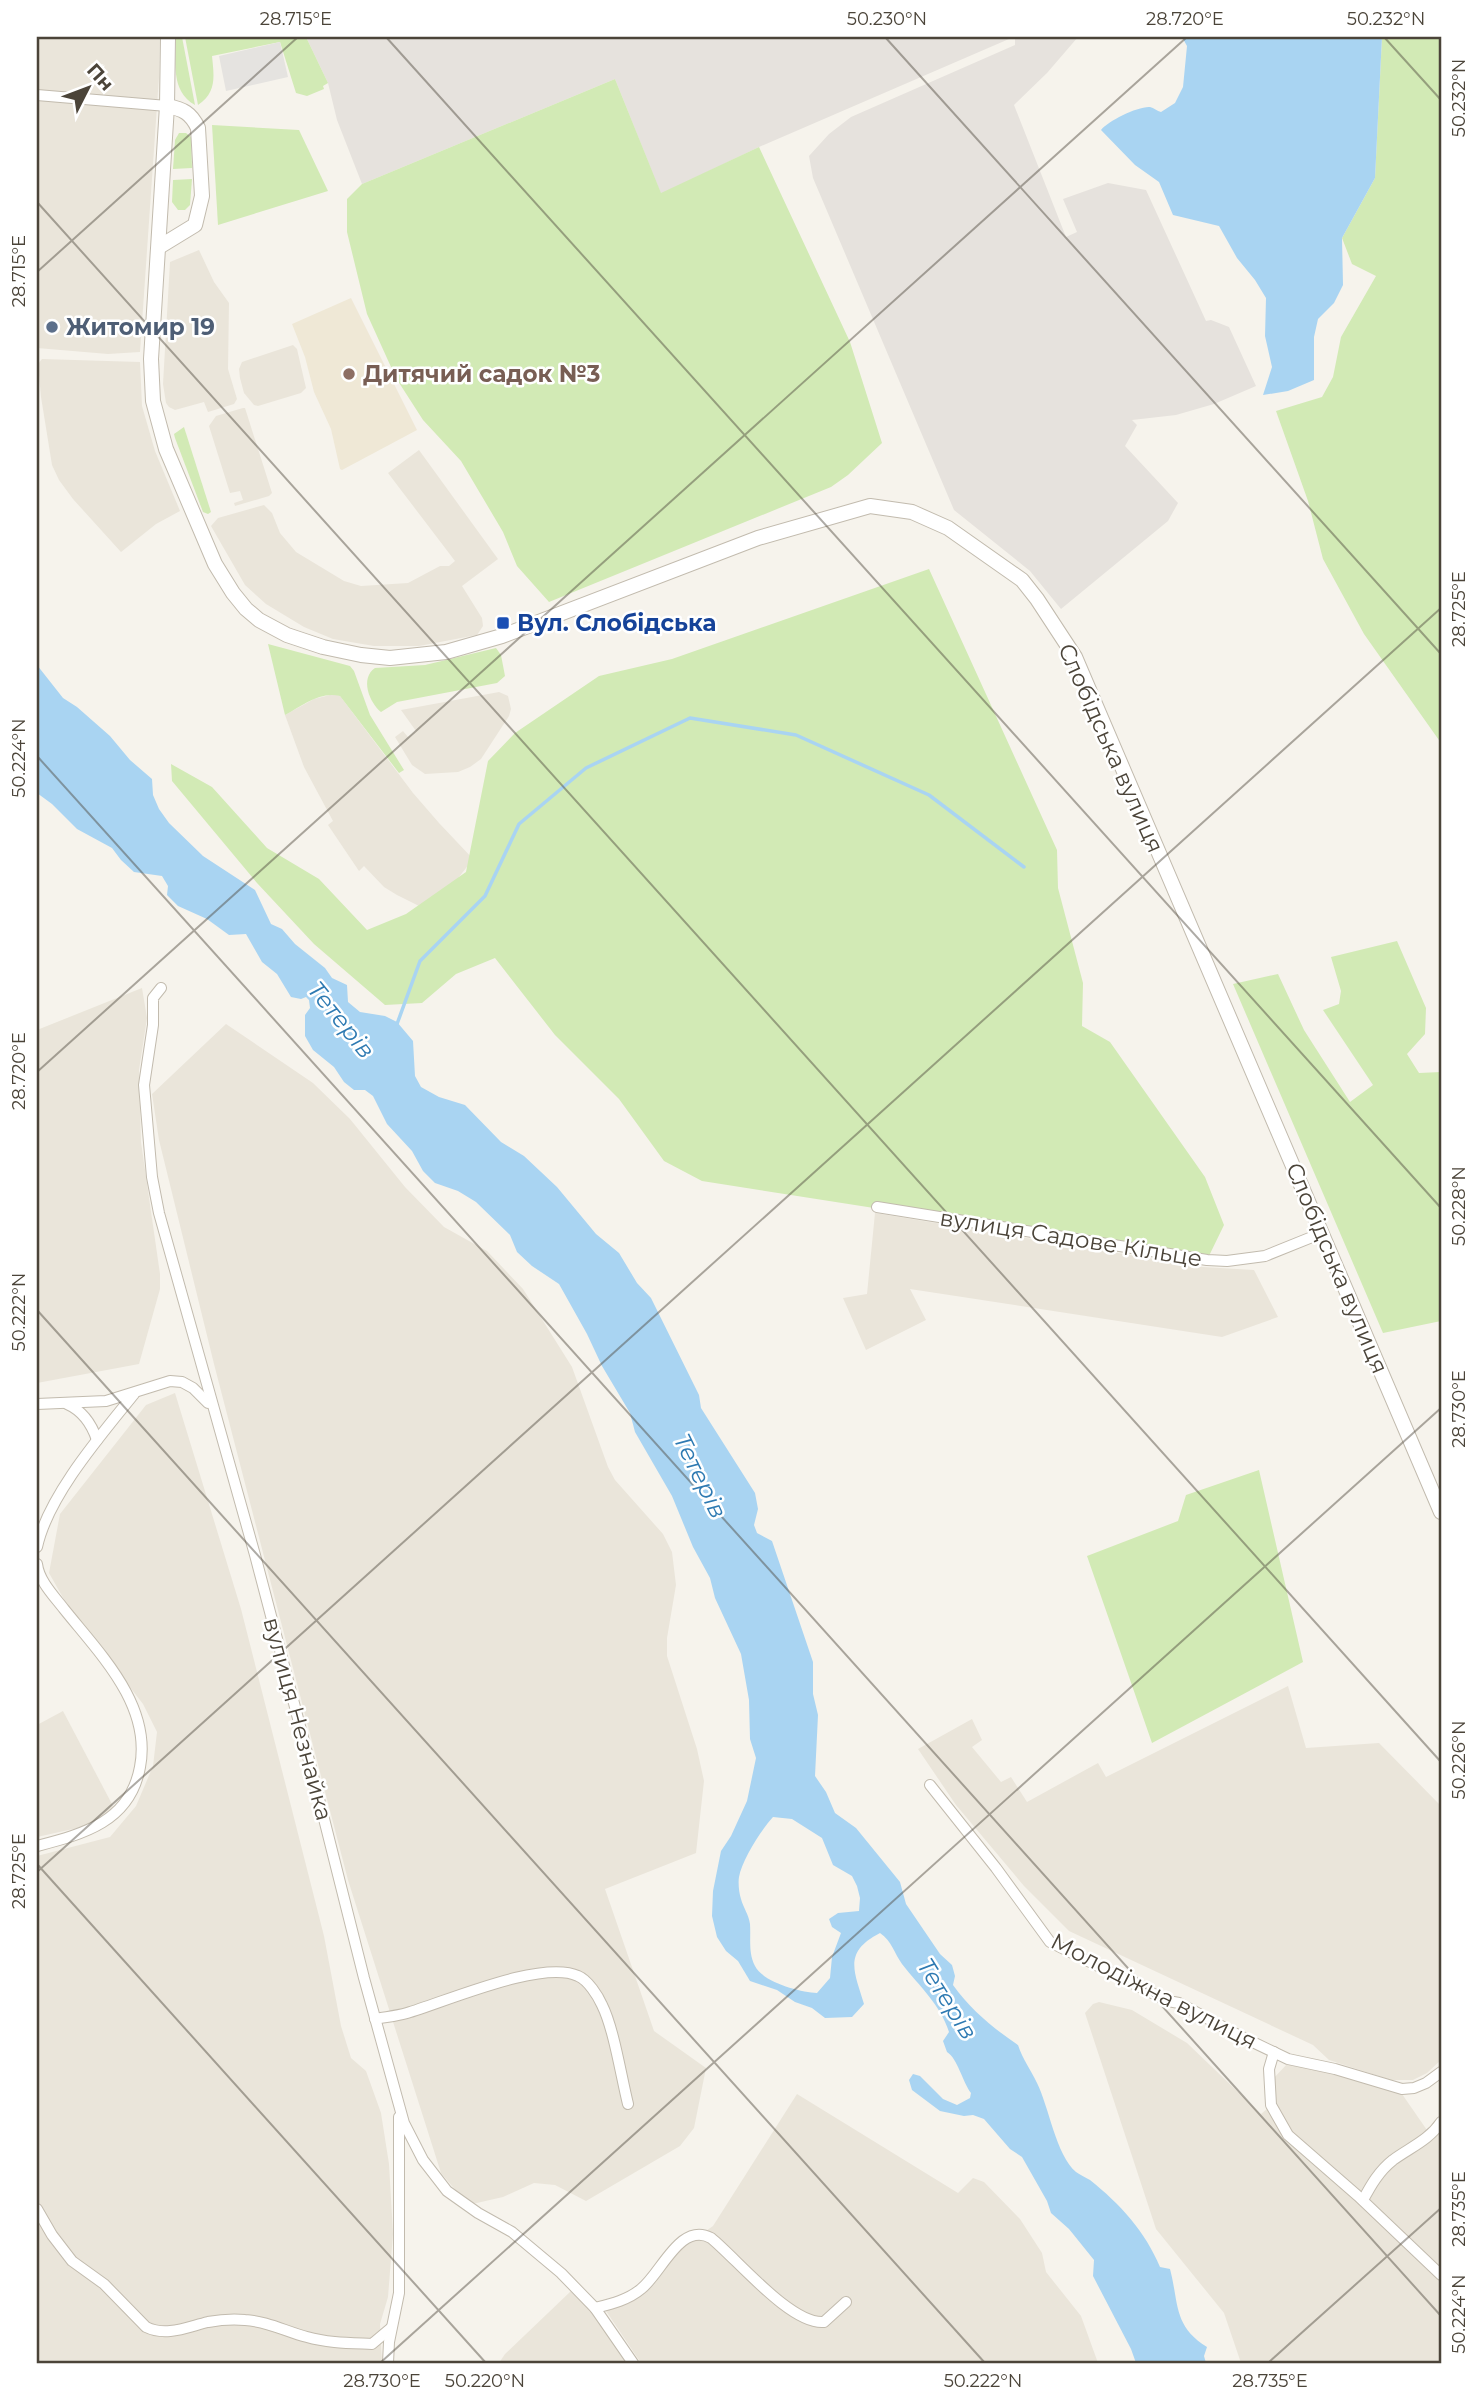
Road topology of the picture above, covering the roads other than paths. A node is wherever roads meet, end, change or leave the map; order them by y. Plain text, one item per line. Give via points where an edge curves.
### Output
1 (168, 37) edge
2 (37, 95) edge
3 (167, 106) junction
4 (159, 247) junction
5 (162, 988) dead end
6 (877, 1207) dead end
7 (1322, 1233) junction
8 (134, 1394) junction
9 (65, 1403) junction
10 (37, 1404) edge
11 (212, 1409) junction
12 (97, 1440) junction
13 (1441, 1512) edge
14 (37, 1547) edge
15 (37, 1571) edge
16 (930, 1785) dead end
17 (37, 1846) edge
18 (375, 2019) junction
19 (1274, 2052) junction
20 (1441, 2072) edge
21 (399, 2104) junction
22 (628, 2104) dead end
23 (1441, 2122) edge
24 (1363, 2200) junction
25 (37, 2209) edge
26 (1441, 2275) edge
27 (846, 2302) dead end
28 (594, 2308) junction
29 (391, 2328) junction
30 (388, 2363) edge
31 (632, 2363) edge

1 - 3 street, Слобідська вулиця
2 - 3 street
3 - 4 street, Слобідська вулиця
3 - 4 street via 185,111 198,128 202,196 195,225
4 - 7 street, Слобідська вулиця via 151,359 153,401 166,449 215,564 233,593 246,610 287,635 362,656 422,656 480,643 758,538 870,506 912,512 948,528 1022,580 1075,657
5 - 11 street, вулиця Незнайка via 153,998 144,1085 152,1177
6 - 7 street, вулиця Садове Кільце via 1207,1260 1265,1256
7 - 13 street, Слобідська вулиця
8 - 9 street
8 - 11 street via 170,1381 182,1382 202,1395
8 - 12 street
9 - 10 street
9 - 12 street via 85,1418
11 - 18 street, вулиця Незнайка
12 - 14 street via 52,1506
15 - 17 street via 118,1677 131,1702 143,1752 130,1794 105,1823
16 - 19 street, Молодіжна вулиця via 1050,1942
18 - 21 street, вулиця Незнайка
18 - 22 street via 526,1976 553,1972 579,1976 595,1992 606,2014
19 - 20 street, Молодіжна вулиця via 1402,2089 1426,2083
19 - 24 street via 1269,2085 1277,2118 1288,2135
21 - 28 street, вулиця Незнайка via 423,2160 447,2191 527,2244
21 - 29 street via 399,2293
23 - 24 street via 1434,2133 1393,2160 1375,2178
24 - 26 street
25 - 29 street via 72,2261 154,2331 244,2319 318,2339 372,2344
27 - 28 street via 824,2322 807,2320 701,2234 677,2245 640,2290
28 - 31 street, вулиця Незнайка
29 - 30 street

